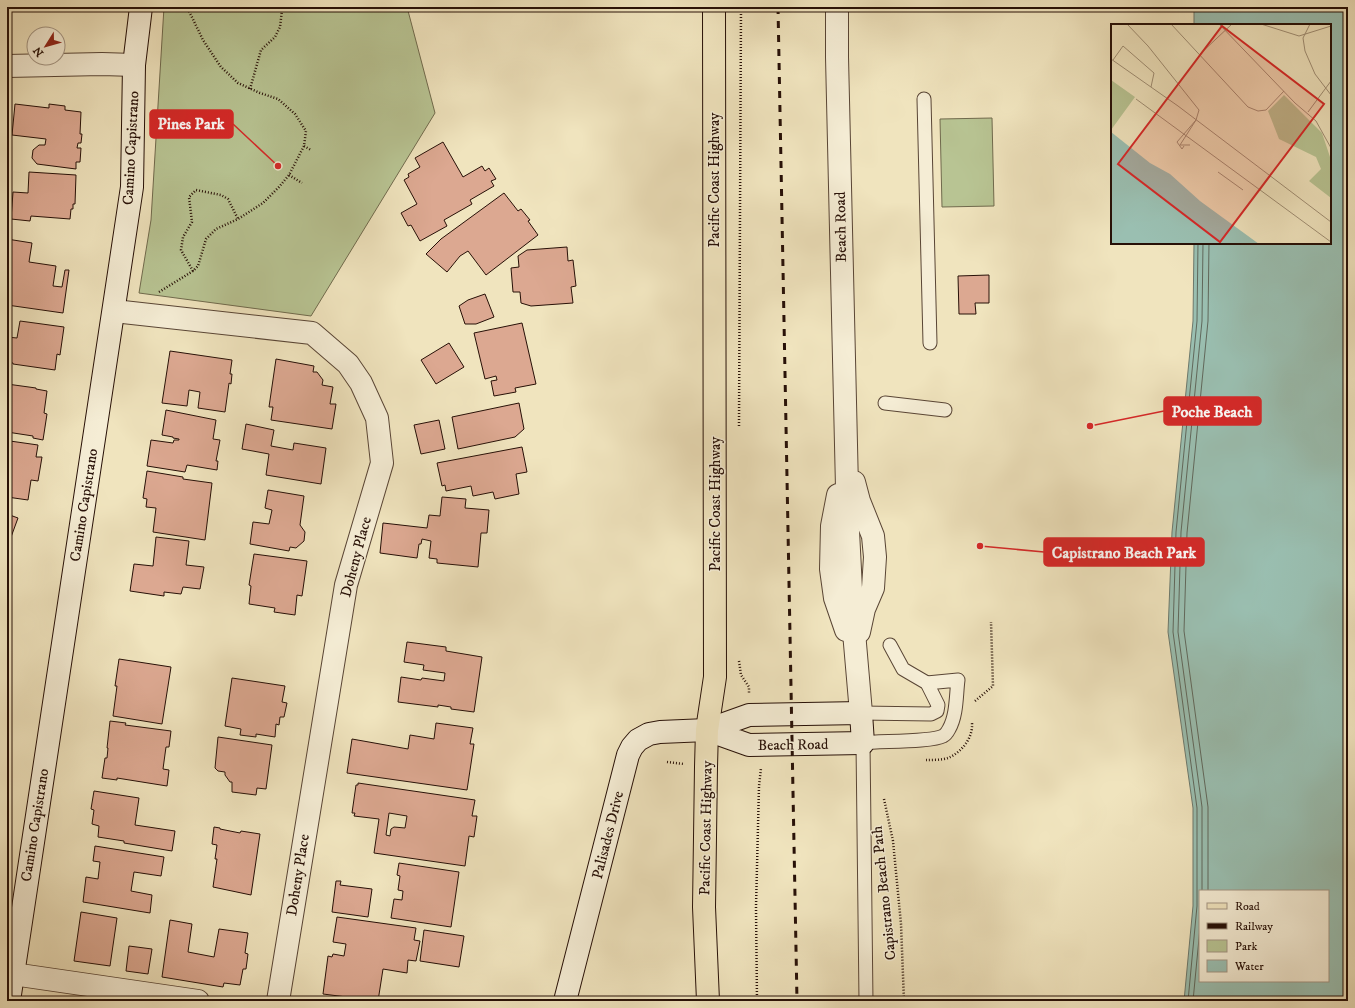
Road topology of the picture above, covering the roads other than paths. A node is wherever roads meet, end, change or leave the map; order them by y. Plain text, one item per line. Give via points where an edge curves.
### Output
1 (141, 7) edge
2 (714, 7) edge
3 (837, 7) edge
4 (134, 65) junction
5 (7, 66) edge
6 (924, 99) dead end
7 (114, 311) junction
8 (930, 343) dead end
9 (885, 403) dead end
10 (945, 410) dead end
11 (846, 446) junction
12 (890, 645) dead end
13 (856, 652) junction
14 (927, 683) junction
15 (860, 713) junction
16 (707, 730) junction
17 (862, 743) junction
18 (10, 974) edge
19 (9, 1001) edge
20 (198, 1001) edge
21 (278, 1001) edge
22 (565, 1001) edge
23 (708, 1001) edge
24 (866, 1001) edge

1 - 4 street, Camino Capistrano
2 - 16 main road, Pacific Coast Highway via 715,677
3 - 11 street, Beach Road
4 - 5 street
4 - 7 street, Camino Capistrano via 132,187
6 - 8 lane
7 - 18 street, Camino Capistrano
7 - 21 street, Doheny Place via 312,333 348,364 361,383 377,418 382,463 346,585
9 - 10 lane
11 - 13 street, Beach Road via 851,602
11 - 13 street, Beach Road via 859,501 873,536 875,557 873,588 862,618
12 - 14 lane via 903,669
13 - 15 street, Beach Road
14 - 15 lane via 938,705 937,711 931,714
14 - 17 lane via 958,680 954,712 949,728 943,736 932,739
15 - 16 street, Beach Road via 749,715
15 - 17 street, Beach Road
16 - 17 street, Beach Road via 749,745
16 - 22 street, Palisades Drive via 649,734 632,746
16 - 23 main road, Pacific Coast Highway via 704,907
17 - 24 lane
18 - 19 street, Camino Capistrano
18 - 20 street

